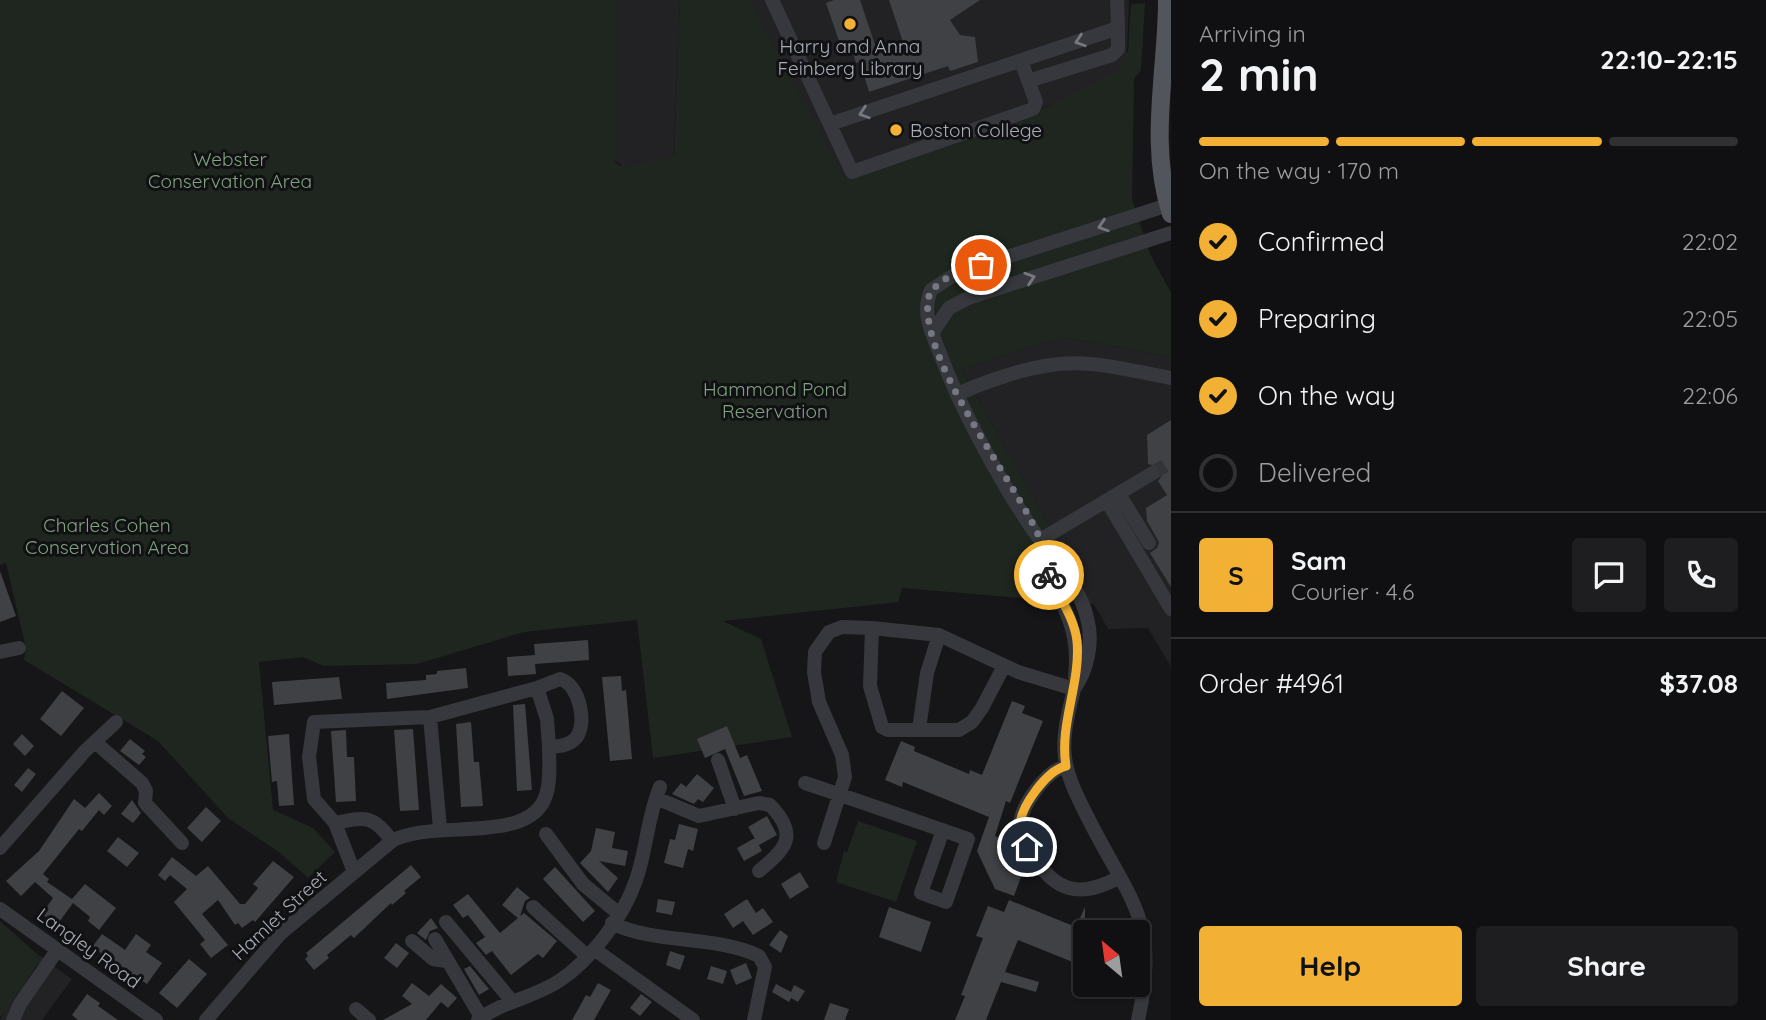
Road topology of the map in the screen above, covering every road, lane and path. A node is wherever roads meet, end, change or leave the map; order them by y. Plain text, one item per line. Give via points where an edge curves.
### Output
1 (774, 0) edge
2 (1117, 0) edge
3 (1167, 0) edge
4 (1118, 28) junction
5 (1021, 61) junction
6 (1028, 81) junction
7 (830, 124) junction
8 (1170, 209) edge
9 (1171, 233) edge
10 (932, 333) junction
11 (1171, 379) edge
12 (957, 395) junction
13 (1153, 473) tunnel mouth
14 (1113, 497) junction
15 (1040, 540) junction
16 (1149, 543) dead end
17 (1171, 610) edge
18 (872, 628) junction
19 (939, 635) junction
20 (19, 648) dead end
21 (0, 652) edge
22 (1004, 666) junction
23 (537, 688) junction
24 (1074, 689) junction
25 (430, 717) junction
26 (116, 723) dead end
27 (919, 729) junction
28 (95, 742) junction
29 (549, 747) junction
30 (718, 760) dead end
31 (1066, 766) junction
32 (805, 783) dead end
33 (841, 795) junction
34 (735, 809) junction
35 (335, 822) junction
36 (440, 828) junction
37 (943, 830) junction
38 (546, 834) dead end
39 (393, 841) junction
40 (182, 843) dead end
41 (824, 843) dead end
42 (0, 848) edge
43 (354, 872) junction
44 (760, 872) dead end
45 (1120, 877) junction
46 (533, 906) dead end
47 (0, 909) edge
48 (615, 918) junction
49 (446, 922) dead end
50 (435, 939) dead end
51 (412, 941) dead end
52 (58, 949) junction
53 (590, 952) junction
54 (446, 961) junction
55 (510, 1000) junction
56 (356, 1009) dead end
57 (480, 1019) edge
58 (13, 1020) edge
59 (156, 1020) edge
60 (206, 1020) edge
61 (369, 1020) edge
62 (693, 1020) edge
63 (754, 1020) edge
64 (1138, 1020) edge

1 - 7 street
2 - 4 street
3 - 8 main road via 1158,130
4 -> 5 street
4 - 6 street via 1118,49 1112,55
5 - 6 street
5 -> 7 street
6 - 7 street via 1036,102 1033,109 852,172
8 -> 10 street via 947,278 927,298 926,316
10 -> 9 street via 949,308 968,298
10 - 12 street
11 - 12 street via 1063,361 1031,367
12 - 15 street
13 - 14 street
14 - 15 street
14 - 16 street
14 - 17 street
15 - 24 street via 1065,573 1088,621 1087,657
18 - 19 street
18 - 27 street via 870,686 882,727
18 - 33 street via 829,632 813,660 819,702 845,765
19 - 22 street
19 - 27 street via 927,673
20 - 21 street
22 - 24 street
22 - 27 street via 972,722 959,730
23 - 25 street, Hamlet Street
23 - 29 street, Hamlet Street via 547,719
23 - 29 street, Hamlet Street via 560,679 577,694 576,738
24 - 31 street via 1065,732
25 - 35 street, Hamlet Street via 314,722 311,786 314,799
25 - 36 street
26 - 28 street
28 - 40 street via 142,783 145,803
28 - 42 street
29 - 36 street, Hamlet Street via 546,796 531,815 500,827
30 - 34 street
31 - 45 street
31 - 45 street via 1051,774 1024,810 1020,827 1028,849 1047,876 1065,888 1088,890
32 - 33 street
33 - 37 street
33 - 41 street
34 - 44 street via 767,803 783,825 786,847
34 - 48 street via 699,816 658,793 636,880
35 - 39 street via 374,820
35 - 43 street, Hamlet Street
36 - 39 street, Hamlet Street
37 - 37 street via 921,893 946,902 968,839
38 - 48 street
39 - 43 street, Hamlet Street
43 - 60 street, Hamlet Street via 273,941
45 - 64 street via 1146,936 1147,967
46 - 53 street
47 - 52 street, Langley Road
48 - 53 street
48 - 63 street via 628,929 719,944 759,956 765,967
49 - 55 street
50 - 54 street
51 - 54 street via 428,956
52 - 58 street
52 - 59 street, Langley Road
53 - 55 street via 559,981
53 - 62 street
54 - 57 street
55 - 57 street
56 - 61 street

